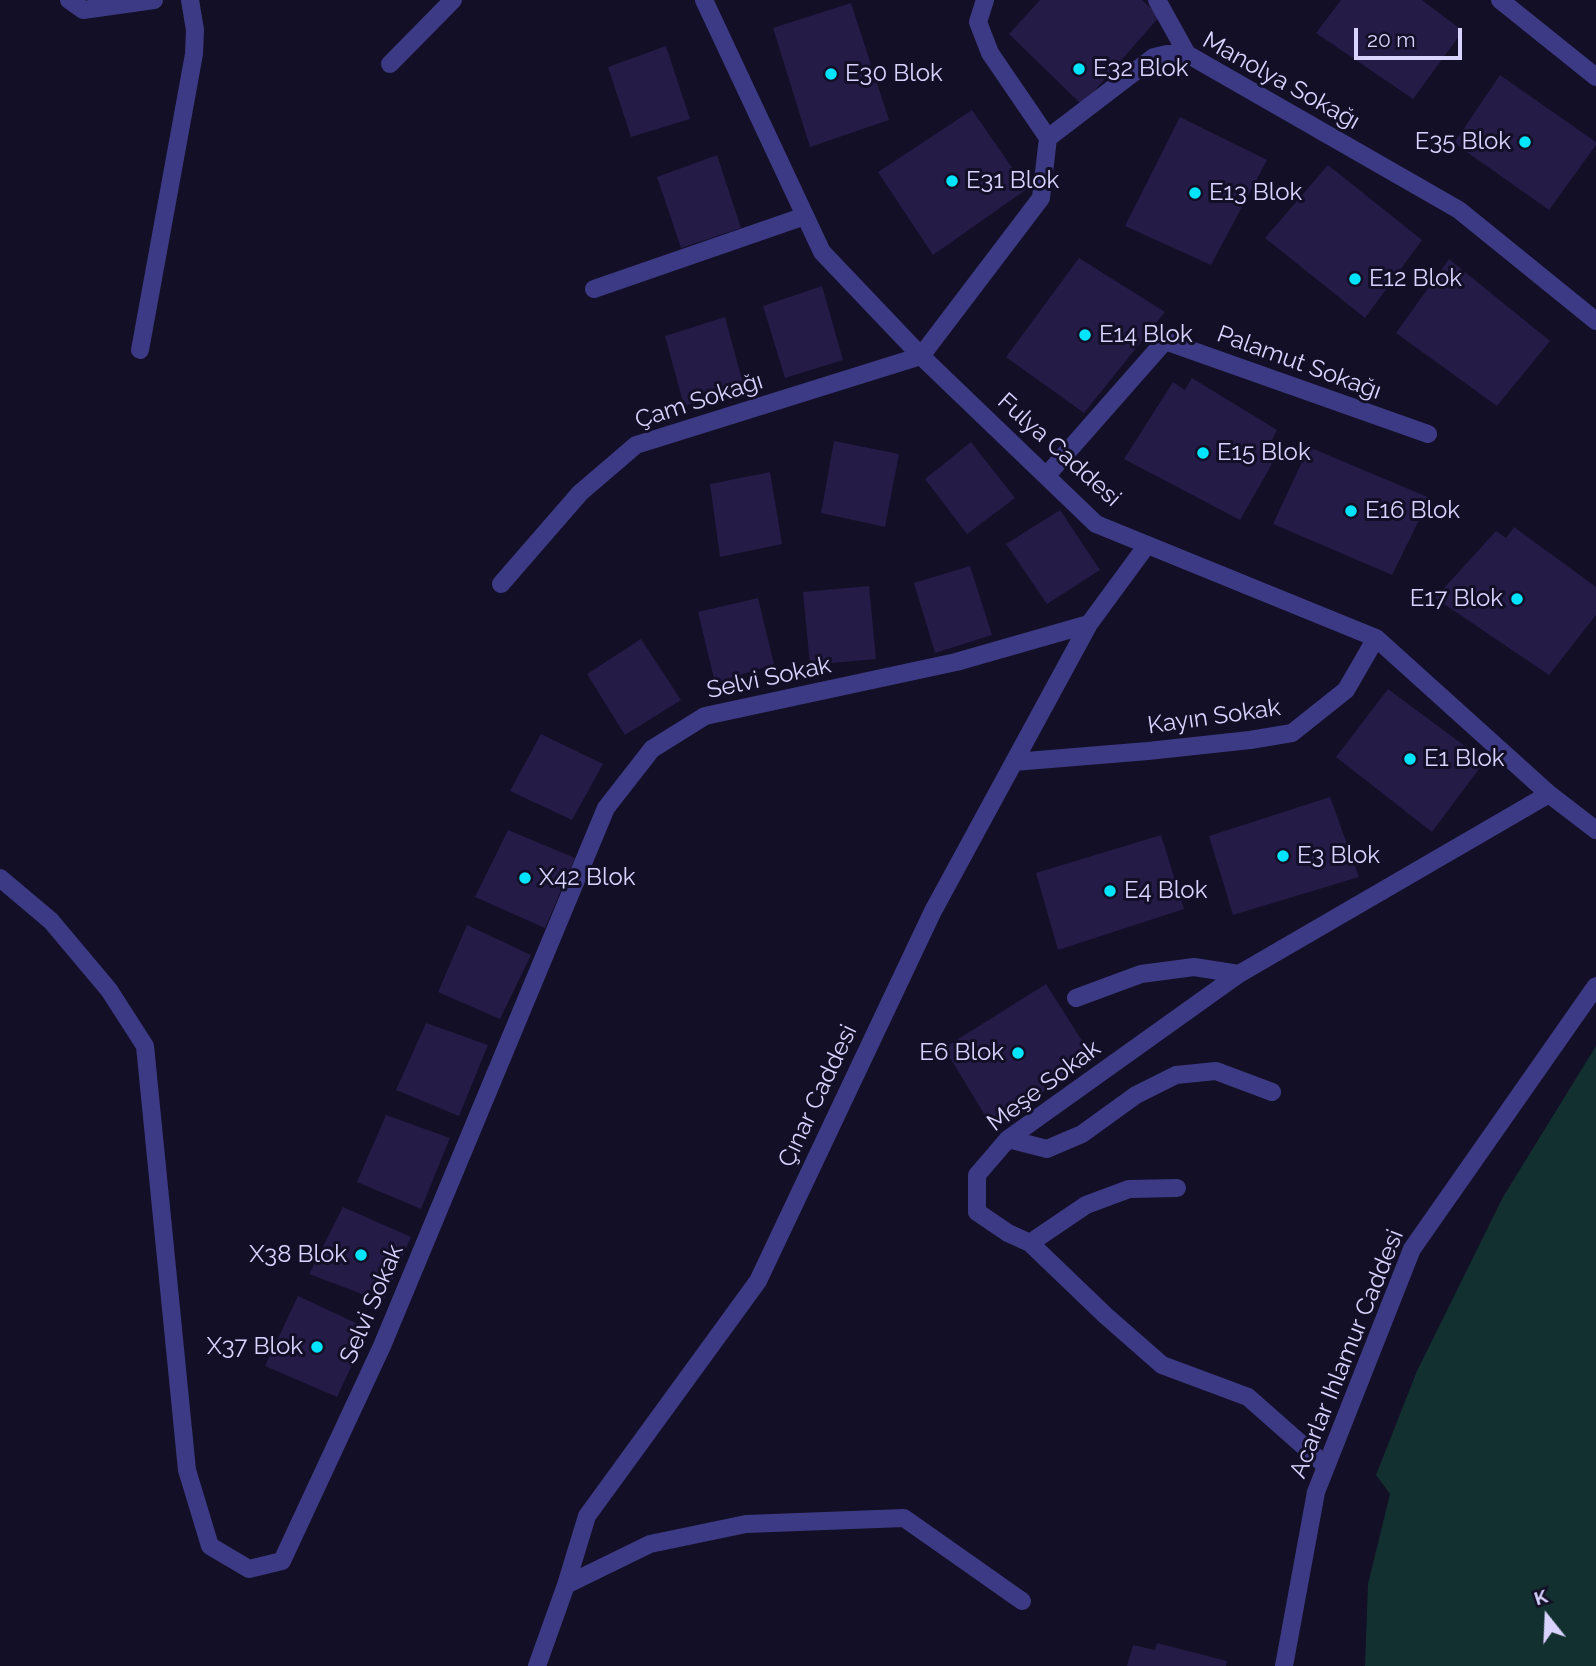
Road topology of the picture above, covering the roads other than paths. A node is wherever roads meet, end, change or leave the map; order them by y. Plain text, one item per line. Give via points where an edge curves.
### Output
1 (69, 0) edge
2 (154, 0) edge
3 (190, 0) edge
4 (453, 0) edge
5 (704, 0) edge
6 (985, 0) edge
7 (1157, 0) edge
8 (1500, 0) edge
9 (1525, 0) edge
10 (1535, 28) junction
11 (1187, 54) junction
12 (390, 64) dead end
13 (1596, 77) edge
14 (1048, 138) junction
15 (806, 215) junction
16 (594, 289) dead end
17 (1596, 321) edge
18 (140, 350) dead end
19 (921, 356) junction
20 (1428, 434) dead end
21 (1047, 475) junction
22 (1147, 545) junction
23 (501, 584) dead end
24 (1089, 624) junction
25 (1376, 638) junction
26 (1014, 762) junction
27 (1549, 794) junction
28 (1596, 830) edge
29 (0, 877) edge
30 (1239, 974) junction
31 (1596, 986) edge
32 (1076, 998) dead end
33 (1272, 1092) dead end
34 (1008, 1139) junction
35 (1177, 1188) dead end
36 (1030, 1244) junction
37 (1325, 1465) junction
38 (566, 1586) junction
39 (1022, 1601) dead end
40 (537, 1666) edge
41 (1284, 1666) edge

1 - 2 street via 83,10
3 - 18 street via 194,54
4 - 12 street
5 - 15 street, Fulya Caddesi
6 - 14 street via 978,22 989,53
7 - 11 street
8 - 10 street
9 - 10 street
10 - 13 street
11 - 14 street, Manolya Sokağı via 1154,57
11 - 17 street, Manolya Sokağı via 1459,210
14 - 19 street via 1041,198
15 - 16 street
15 - 19 street, Fulya Caddesi via 822,252
19 - 21 street, Fulya Caddesi
19 - 23 street, Çam Sokağı via 636,445 580,493
20 - 21 street, Palamut Sokağı via 1165,341
21 - 22 street, Fulya Caddesi via 1096,524
22 - 24 street, Çınar Caddesi
22 - 25 street, Fulya Caddesi
24 - 26 street, Çınar Caddesi
24 - 29 street, Selvi Sokak via 956,662 705,716 652,749 606,808 382,1346 282,1561 248,1569 210,1546 187,1471 145,1046 109,990 51,921
25 - 26 street, Kayın Sokak via 1346,690 1292,733
25 - 27 street, Fulya Caddesi
26 - 38 street, Çınar Caddesi via 933,911 758,1281 587,1516
27 - 28 street, Fulya Caddesi
27 - 30 street, Meşe Sokak
30 - 32 street via 1194,967 1141,974
30 - 34 street, Meşe Sokak
31 - 37 street, Acarlar Ihlamur Caddesi via 1412,1249
33 - 34 street via 1216,1071 1176,1074 1136,1095 1082,1134 1048,1149
34 - 36 street, Meşe Sokak via 976,1175 977,1212
35 - 36 street via 1129,1189 1086,1205
36 - 37 street, Meşe Sokak via 1162,1365 1248,1397
37 - 41 street, Acarlar Ihlamur Caddesi
38 - 39 street via 650,1544 746,1524 904,1518
38 - 40 street, Çınar Caddesi

